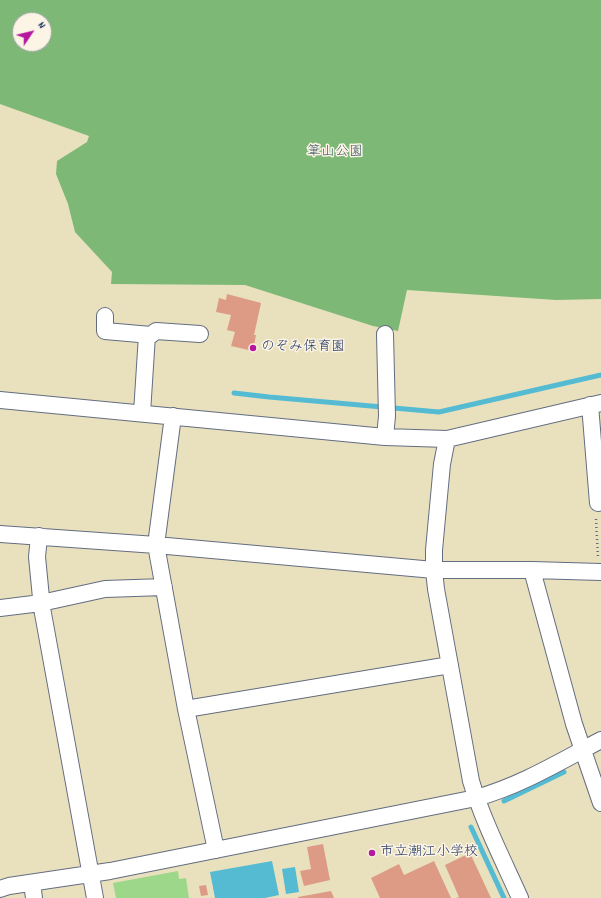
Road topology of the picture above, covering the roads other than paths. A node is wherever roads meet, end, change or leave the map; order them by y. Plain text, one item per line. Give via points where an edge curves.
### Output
1 (105, 316) dead end
2 (200, 334) dead end
3 (385, 334) dead end
4 (147, 335) junction
5 (0, 400) edge
6 (595, 404) edge
7 (142, 413) junction
8 (173, 416) junction
9 (385, 437) junction
10 (447, 439) junction
11 (598, 503) road end
12 (0, 534) edge
13 (39, 536) junction
14 (156, 545) junction
15 (434, 570) junction
16 (532, 570) junction
17 (600, 572) edge
18 (164, 587) junction
19 (41, 603) junction
20 (0, 608) edge
21 (450, 665) junction
22 (186, 709) junction
23 (601, 740) edge
24 (582, 750) junction
25 (476, 798) junction
26 (601, 803) edge
27 (216, 850) junction
28 (90, 874) junction
29 (0, 888) edge
30 (33, 890) edge
31 (95, 898) edge
32 (520, 898) edge

1 - 4 street via 105,331
2 - 4 street via 156,331
3 - 9 street
4 - 7 street
5 - 7 street
6 - 10 street
6 - 11 street
7 - 8 street
8 - 9 street
8 - 14 street
9 - 10 street
10 - 15 street via 442,464
12 - 13 street
13 - 14 street
13 - 19 street via 36,557
14 - 15 street
14 - 18 street
15 - 16 street
15 - 21 street
16 - 17 street
16 - 24 street
18 - 19 street via 105,589
18 - 22 street
19 - 20 street
19 - 28 street
21 - 22 street
21 - 25 street
22 - 27 street
23 - 24 street
24 - 25 street via 496,793
24 - 26 street
25 - 27 street
25 - 32 street
27 - 28 street
28 - 30 street
28 - 31 street
29 - 30 street

